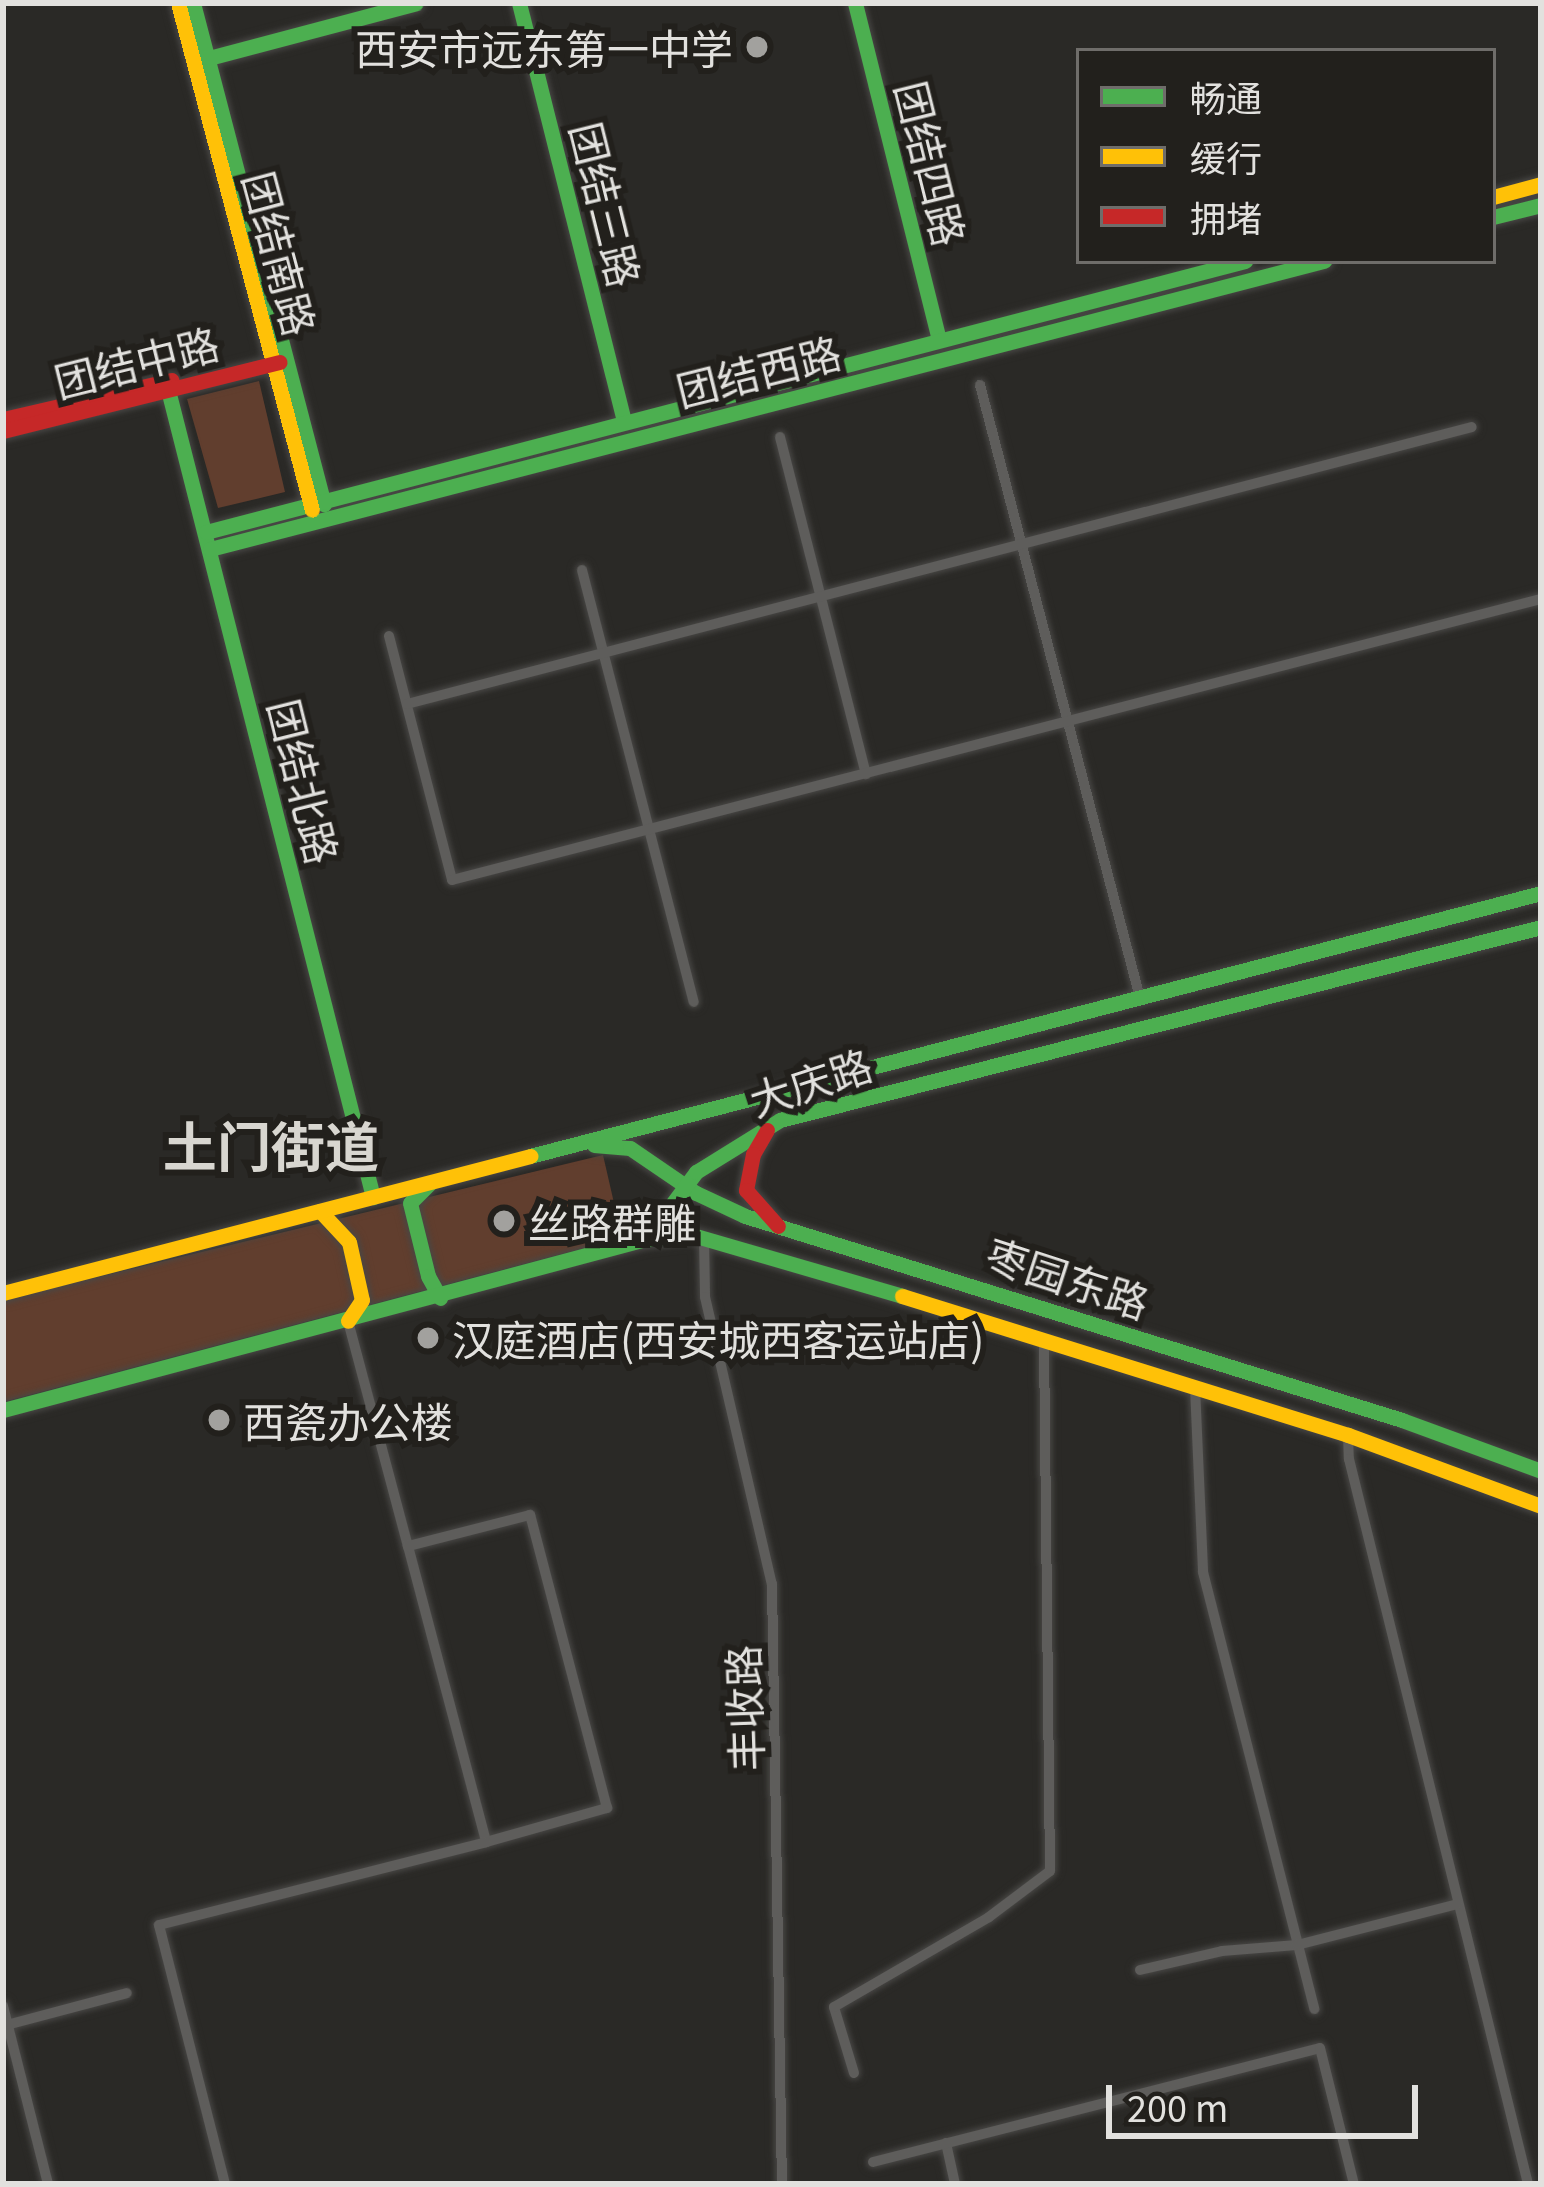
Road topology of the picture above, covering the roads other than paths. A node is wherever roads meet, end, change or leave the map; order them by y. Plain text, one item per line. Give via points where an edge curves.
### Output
1 (178, 3) edge
2 (193, 3) edge
3 (416, 3) edge
4 (519, 3) edge
5 (855, 3) edge
6 (200, 60) junction
7 (1541, 184) edge
8 (1496, 196) edge
9 (1541, 205) edge
10 (1496, 217) edge
11 (1233, 264) edge
12 (1312, 264) edge
13 (939, 340) junction
14 (280, 358) junction
15 (980, 385) dead end
16 (167, 386) junction
17 (3, 418) edge
18 (624, 422) junction
19 (1472, 427) dead end
20 (3, 431) edge
21 (780, 437) dead end
22 (319, 511) junction
23 (207, 541) junction
24 (1022, 546) junction
25 (582, 570) dead end
26 (821, 596) junction
27 (1541, 599) edge
28 (389, 636) dead end
29 (604, 653) junction
30 (407, 704) junction
31 (1068, 722) junction
32 (866, 774) junction
33 (649, 830) junction
34 (1541, 893) edge
35 (1541, 927) edge
36 (1140, 998) junction
37 (694, 1002) dead end
38 (820, 1081) junction
39 (828, 1108) junction
40 (770, 1124) junction
41 (581, 1143) junction
42 (430, 1183) junction
43 (685, 1185) junction
44 (373, 1197) junction
45 (320, 1211) junction
46 (778, 1226) junction
47 (704, 1237) junction
48 (646, 1239) junction
49 (3, 1293) edge
50 (440, 1298) junction
51 (348, 1321) junction
52 (1044, 1339) junction
53 (1195, 1387) junction
54 (3, 1410) edge
55 (1348, 1435) junction
56 (1541, 1471) edge
57 (1541, 1507) edge
58 (408, 1546) junction
59 (486, 1842) junction
60 (1458, 1904) junction
61 (1298, 1945) junction
62 (1140, 1970) dead end
63 (128, 1993) dead end
64 (3, 2006) edge
65 (1314, 2008) dead end
66 (5, 2026) edge
67 (854, 2073) dead end
68 (946, 2143) junction
69 (873, 2162) dead end
70 (48, 2184) edge
71 (225, 2184) edge
72 (782, 2184) edge
73 (956, 2184) edge
74 (1354, 2184) edge
75 (1528, 2184) edge

1 - 6 main road, 团结南路
2 - 6 main road, 团结南路
3 - 6 main road
4 - 18 main road, 团结三路
5 - 13 main road, 团结四路
6 - 14 main road, 团结南路
7 - 8 main road
9 - 10 main road
11 - 13 main road, 团结西路
12 - 22 main road, 团结西路
13 - 18 main road, 团结西路
14 - 16 main road, 团结中路
14 - 22 main road, 团结南路
15 - 24 street
16 - 17 main road, 团结中路
16 - 20 main road, 团结中路
16 - 23 main road, 团结北路
18 - 22 main road, 团结西路
19 - 24 street
21 - 26 street
22 - 23 main road, 团结西路
23 - 44 main road, 团结北路
24 - 26 street
24 - 31 street
25 - 29 street
26 - 29 street
26 - 32 street
27 - 31 street
28 - 30 street
29 - 30 street
29 - 33 street
30 - 33 street via 452,880
31 - 32 street
31 - 36 street
32 - 33 street
33 - 37 street
34 - 36 main road, 大庆路
35 - 39 main road, 大庆路
36 - 38 main road, 大庆路
38 - 39 main road
38 - 41 main road, 大庆路
39 - 40 main road, 大庆路
40 - 43 main road, 大庆路
40 - 46 main road via 746,1190
41 - 42 main road, 大庆路
41 - 43 main road, 枣园东路 via 630,1148
42 - 44 main road, 大庆路
42 - 50 main road via 410,1203
43 - 46 main road, 枣园东路
43 - 48 main road, 大庆路
44 - 45 main road, 大庆路
45 - 49 main road, 大庆路
45 - 51 main road via 349,1242 362,1300
46 - 56 main road, 枣园东路 via 1402,1420
47 - 48 main road, 枣园东路
47 - 52 main road, 枣园东路
47 - 72 street, 丰收路 via 705,1298 772,1584
48 - 50 main road
50 - 51 main road
51 - 54 main road
51 - 58 street
52 - 53 main road, 枣园东路
52 - 67 street via 1050,1871 989,1917 834,2007
53 - 55 main road, 枣园东路
53 - 61 street via 1203,1572
55 - 57 main road, 枣园东路
55 - 60 street
58 - 59 street
58 - 59 street via 530,1515 542,1560 607,1808
59 - 71 street via 159,1925
60 - 61 street
60 - 75 street
61 - 62 street
61 - 65 street
63 - 66 street
64 - 66 street
66 - 70 street
68 - 69 street
68 - 73 street
68 - 74 street via 1320,2048

